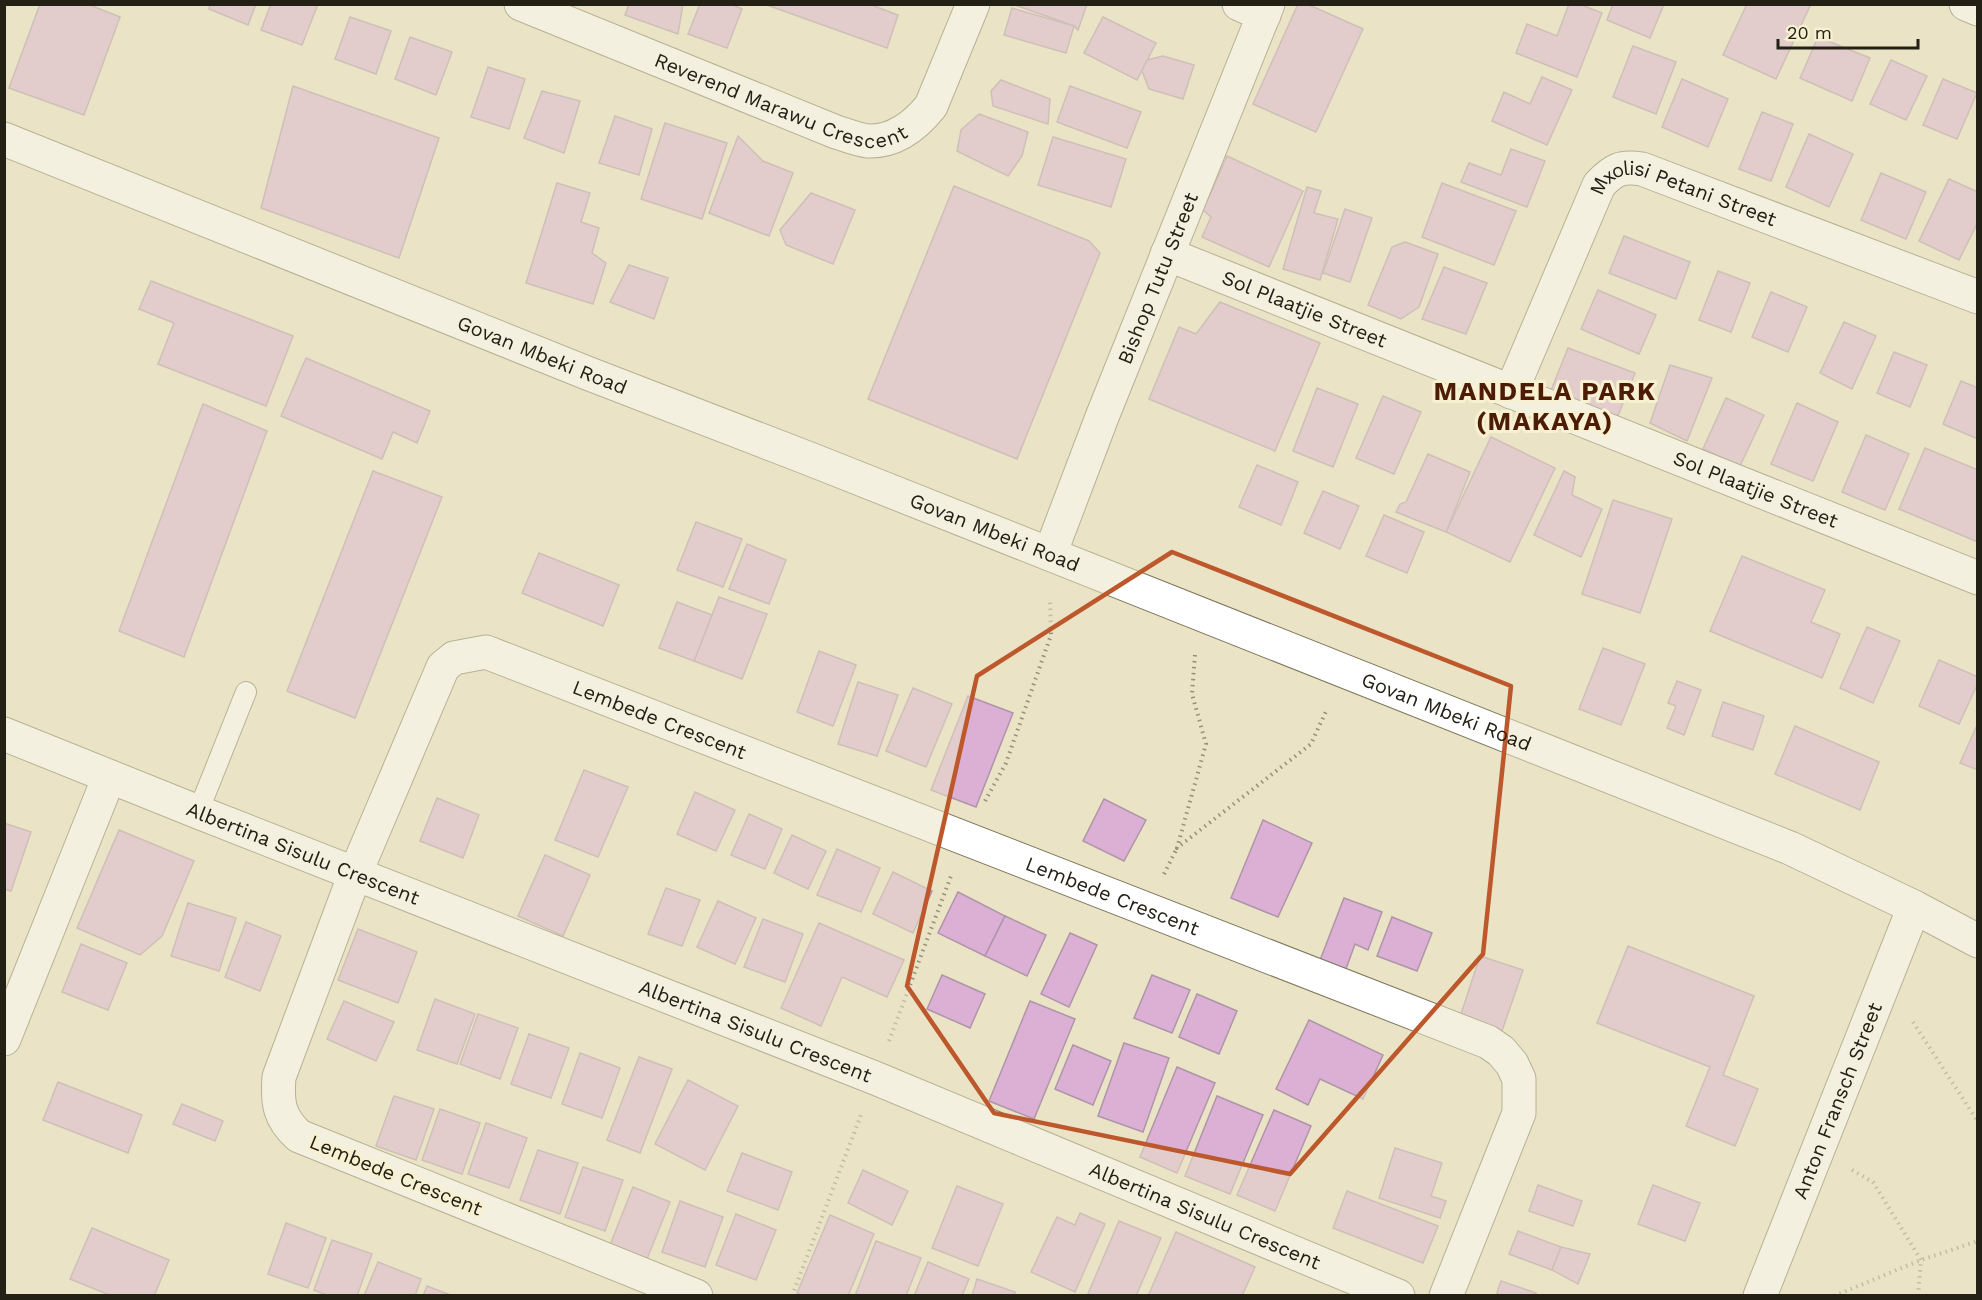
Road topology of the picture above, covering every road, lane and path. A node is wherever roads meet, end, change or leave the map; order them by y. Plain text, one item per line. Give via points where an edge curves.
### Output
1 (521, 4) edge
2 (973, 4) edge
3 (1966, 4) edge
4 (1257, 8) edge
5 (1977, 9) edge
6 (4, 139) edge
7 (1167, 254) junction
8 (1977, 297) edge
9 (1511, 392) junction
10 (1050, 554) junction
11 (1977, 578) edge
12 (1197, 612) junction
13 (1346, 671) junction
14 (246, 692) dead end
15 (4, 734) edge
16 (109, 777) junction
17 (198, 812) junction
18 (965, 838) junction
19 (355, 874) junction
20 (1914, 907) junction
21 (1977, 941) edge
22 (1886, 980) junction
23 (4, 1039) edge
24 (1977, 1122) edge
25 (1873, 1182) dead end
26 (1977, 1241) edge
27 (1921, 1260) junction
28 (696, 1296) edge
29 (1398, 1296) edge
30 (1446, 1296) edge
31 (1760, 1296) edge
32 (1834, 1296) edge
33 (1918, 1296) edge

1 - 2 street, Reverend Marawu Crescent via 836,132 868,141 907,131 926,113
3 - 5 street
4 - 7 street, Bishop Tutu Street
6 - 10 street, Govan Mbeki Road
7 - 9 street, Sol Plaatjie Street
7 - 10 street, Bishop Tutu Street
8 - 9 street, Mxolisi Petani Street via 1626,167 1611,172 1599,185
9 - 11 street, Sol Plaatjie Street
10 - 12 street, Govan Mbeki Road
10 - 18 path via 1051,635 1006,763
12 - 13 street, Govan Mbeki Road
12 - 13 path via 1192,694 1206,744 1177,848 1311,744
13 - 20 street, Govan Mbeki Road via 1790,848
14 - 17 lane
15 - 16 street, Albertina Sisulu Crescent
16 - 17 street, Albertina Sisulu Crescent
16 - 23 street
17 - 19 street, Albertina Sisulu Crescent
18 - 19 street, Lembede Crescent via 486,652 453,658 443,667
18 - 30 street, Lembede Crescent via 1488,1042 1502,1052 1520,1079 1520,1113
19 - 28 street, Lembede Crescent via 279,1077 277,1102 287,1126 298,1136
19 - 29 street, Albertina Sisulu Crescent via 875,1078
20 - 21 street, Govan Mbeki Road
20 - 22 street, Anton Fransch Street
22 - 24 path
22 - 31 street, Anton Fransch Street
25 - 27 path
26 - 27 path
27 - 32 path
27 - 33 path

